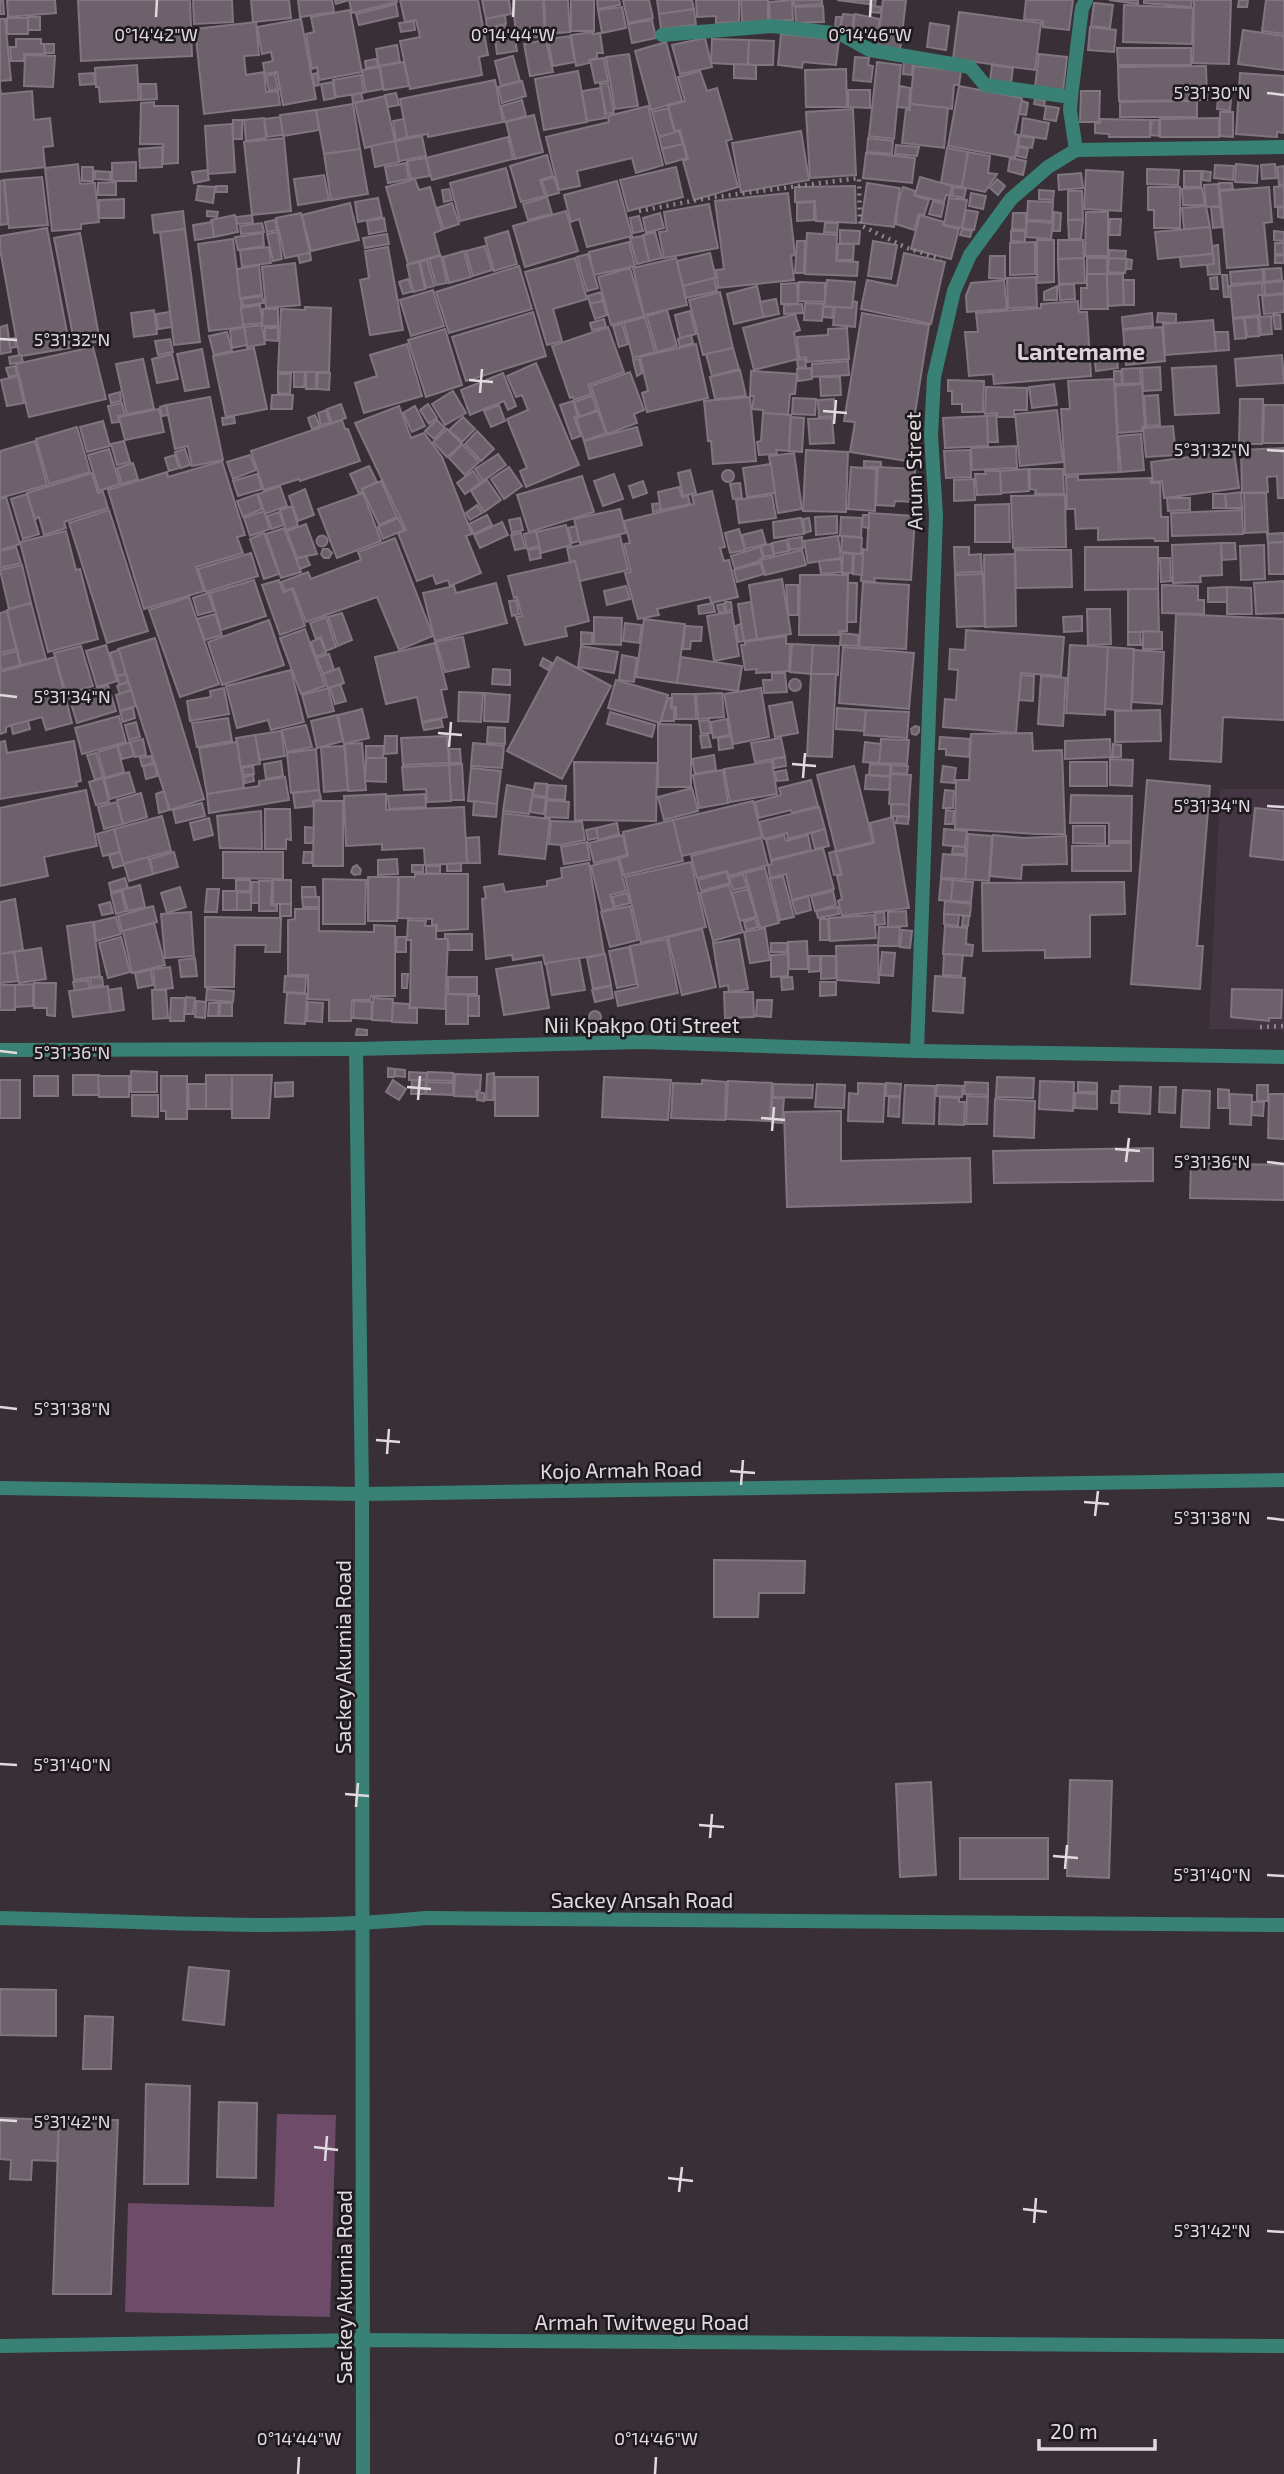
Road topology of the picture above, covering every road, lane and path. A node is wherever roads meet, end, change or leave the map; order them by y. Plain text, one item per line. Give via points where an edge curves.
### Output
1 (1086, 0) edge
2 (662, 35) dead end
3 (1071, 97) junction
4 (1284, 147) edge
5 (1076, 150) junction
6 (639, 211) dead end
7 (965, 267) junction
8 (356, 1049) junction
9 (0, 1050) edge
10 (917, 1051) junction
11 (1284, 1057) edge
12 (1284, 1480) edge
13 (0, 1488) edge
14 (362, 1494) junction
15 (0, 1919) edge
16 (364, 1924) junction
17 (1284, 1925) edge
18 (364, 2340) junction
19 (0, 2346) edge
20 (1284, 2346) edge
21 (363, 2474) edge

1 - 3 street
2 - 3 street via 772,26 841,34 870,50 970,67 985,85
3 - 5 street
4 - 5 street, Anum Street
5 - 7 street, Anum Street via 1048,166 1011,199
6 - 7 path via 859,178 860,225 906,248
7 - 10 street, Anum Street via 954,291 934,377 931,424 936,516
8 - 9 street, Nii Kpakpo Oti Street
8 - 10 street, Nii Kpakpo Oti Street via 642,1042
8 - 14 street, Sackey Akumia Road
10 - 11 street, Nii Kpakpo Oti Street
12 - 14 street, Kojo Armah Road
13 - 14 street, Kojo Armah Road
14 - 16 street, Sackey Akumia Road
15 - 16 street, Sackey Ansah Road
16 - 17 street, Sackey Ansah Road via 426,1918
16 - 18 street, Sackey Akumia Road
18 - 19 street, Armah Twitwegu Road
18 - 20 street, Armah Twitwegu Road
18 - 21 street, Sackey Akumia Road

